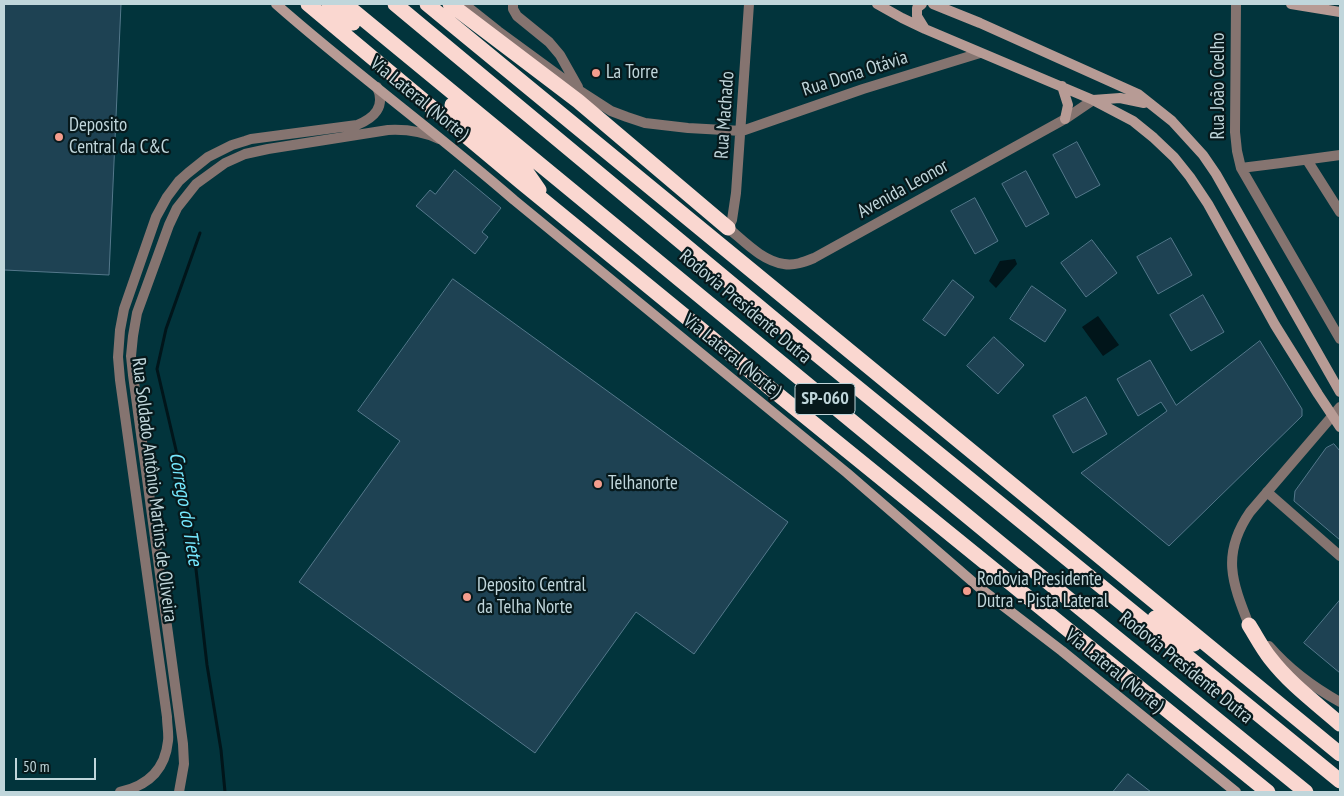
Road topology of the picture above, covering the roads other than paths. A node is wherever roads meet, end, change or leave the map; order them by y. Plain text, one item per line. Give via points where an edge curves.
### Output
1 (276, 4) edge
2 (308, 4) edge
3 (329, 4) edge
4 (345, 4) edge
5 (395, 4) edge
6 (427, 4) edge
7 (450, 4) edge
8 (464, 4) edge
9 (513, 4) edge
10 (750, 4) edge
11 (877, 4) edge
12 (922, 4) edge
13 (933, 4) edge
14 (1236, 4) edge
15 (1291, 4) edge
16 (1340, 12) edge
17 (925, 29) junction
18 (980, 53) junction
19 (1062, 86) junction
20 (377, 88) junction
21 (580, 90) junction
22 (1094, 100) junction
23 (1155, 106) junction
24 (1065, 119) junction
25 (742, 131) junction
26 (443, 141) junction
27 (1340, 154) edge
28 (1307, 160) junction
29 (1241, 168) junction
30 (549, 205) junction
31 (1340, 212) edge
32 (728, 228) junction
33 (1340, 339) edge
34 (1340, 392) edge
35 (1340, 407) edge
36 (1332, 416) junction
37 (1340, 427) edge
38 (1267, 492) junction
39 (1019, 519) junction
40 (1340, 556) edge
41 (1249, 625) junction
42 (1224, 658) junction
43 (1340, 702) edge
44 (1340, 724) edge
45 (1340, 754) edge
46 (1340, 781) edge
47 (120, 792) edge
48 (179, 792) edge
49 (1236, 792) edge
50 (1268, 792) edge
51 (1306, 792) edge

1 - 20 main road, Via Lateral (Norte)
2 - 30 highway, SP-060
3 - 30 highway via 523,167
4 - 51 highway, Rodovia Presidente Dutra / SP-060
5 - 39 highway, Rodovia Presidente Dutra / SP-060
6 - 42 highway, Rodovia Presidente Dutra / SP-060
7 - 32 highway via 578,101
8 - 21 street
9 - 21 street via 517,16 560,55
10 - 25 street, Rua Machado
11 - 17 main road
12 - 17 main road via 916,13
13 - 23 main road via 1086,70 1138,94
14 - 29 street, Rua João Coelho via 1235,132
15 - 16 main road
17 - 18 main road
18 - 19 main road
18 - 25 street, Rua Dona Otávia
19 - 22 main road
19 - 24 main road via 1068,105
20 - 26 main road, Via Lateral (Norte)
20 - 47 street, Rua Soldado Antônio Martins de Oliveira via 379,108 370,119 357,125 251,139 214,154 183,177 156,217 124,309 118,357 168,740 159,769 147,782
21 - 25 street via 612,111 645,123
22 - 23 main road via 1120,98
22 - 24 street, Avenida Leonor
22 - 36 main road via 1133,120 1174,157 1190,177 1275,325
23 - 34 main road via 1188,136 1216,174
24 - 32 street, Avenida Leonor via 800,263 784,264 769,259
25 - 32 street, Rua Machado via 734,208
26 - 48 street, Rua Soldado Antônio Martins de Oliveira via 402,129 245,154 225,162 196,184 168,225 138,313 131,356 182,744 184,764
26 - 49 main road, Via Lateral (Norte) via 847,473 981,589
27 - 28 street
28 - 29 street
28 - 31 street
29 - 33 street, Rua João Coelho
30 - 50 highway, SP-060
35 - 36 street
36 - 37 main road
36 - 38 street
38 - 40 street
38 - 41 street via 1244,521 1233,543 1235,588
39 - 42 highway via 1035,524 1070,547 1167,627 1216,658
39 - 46 highway, Rodovia Presidente Dutra / SP-060
41 - 43 street via 1294,671
41 - 44 highway via 1278,668
42 - 45 highway, Rodovia Presidente Dutra / SP-060

